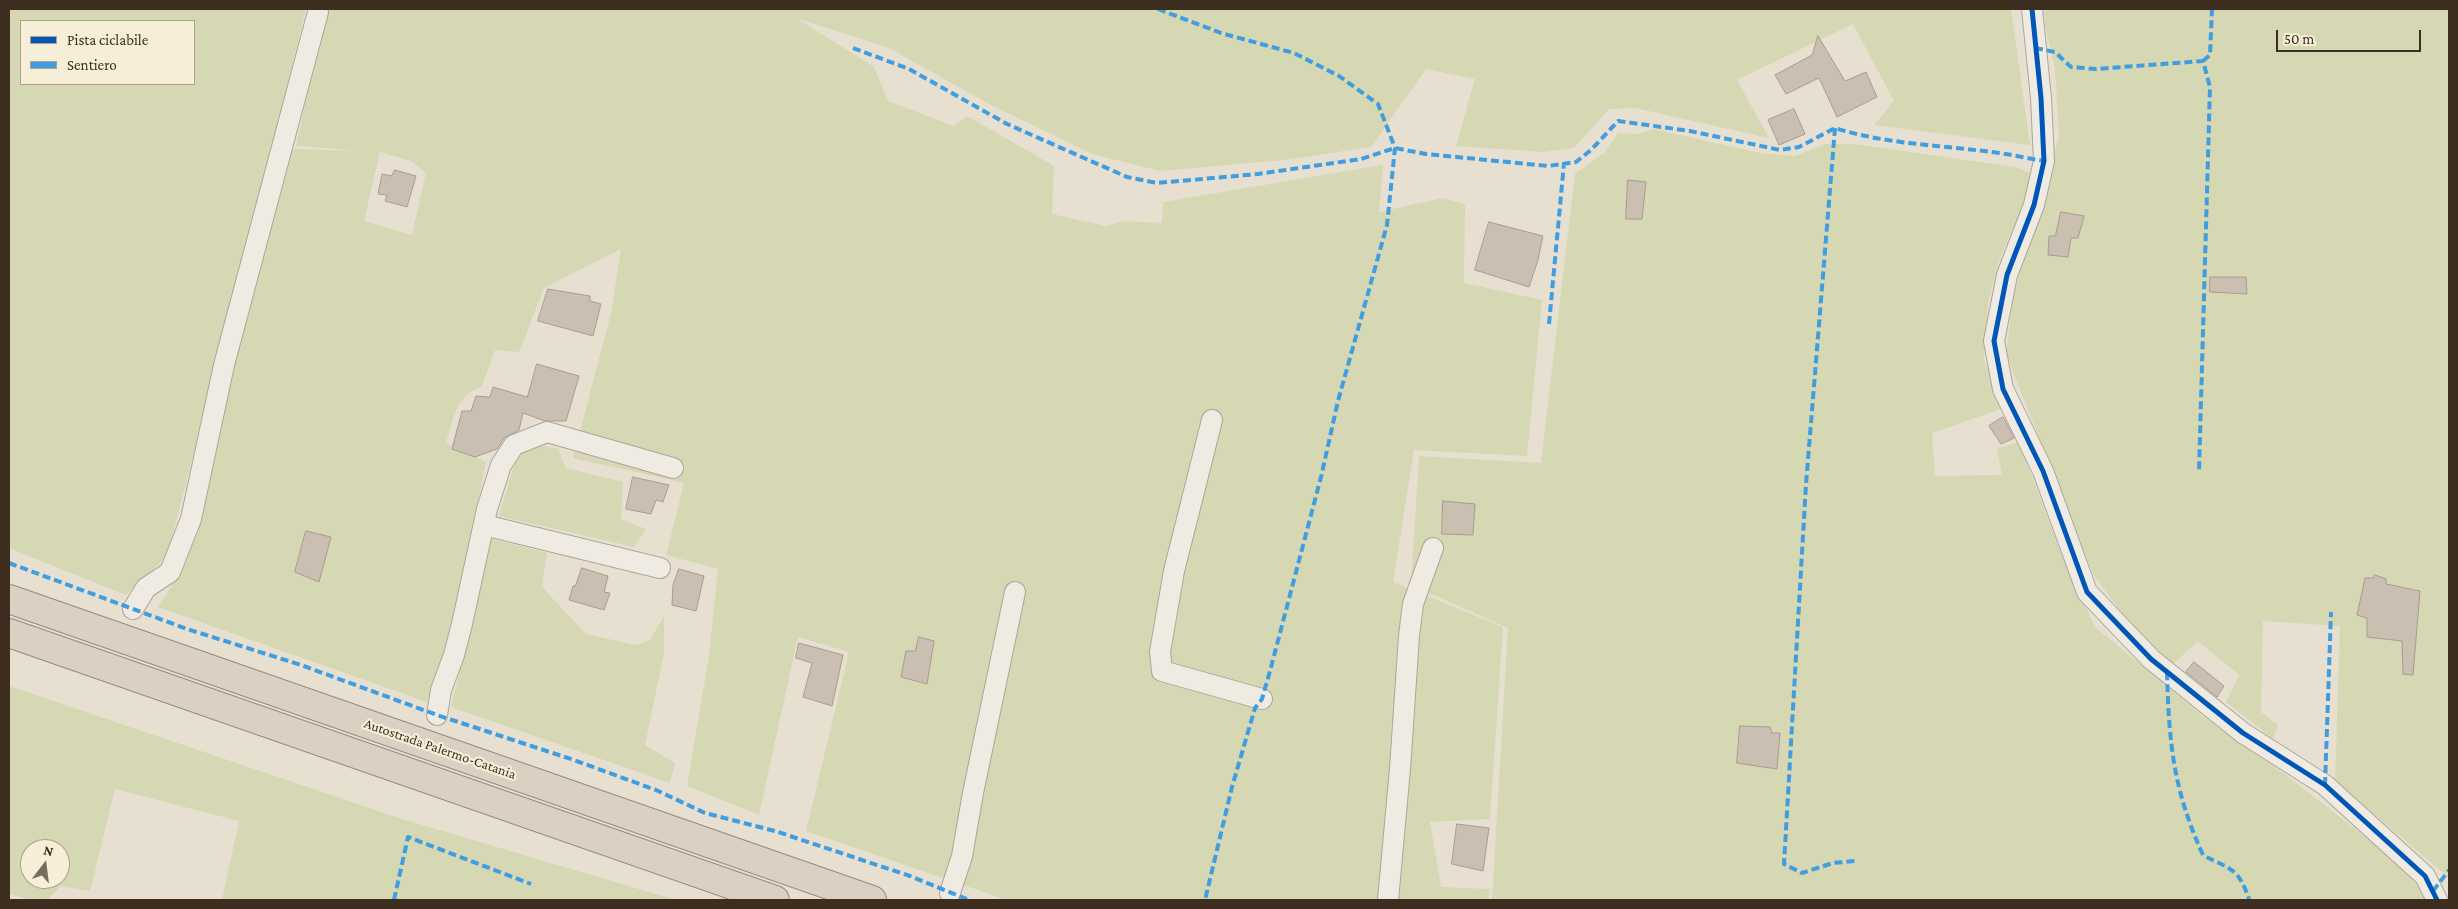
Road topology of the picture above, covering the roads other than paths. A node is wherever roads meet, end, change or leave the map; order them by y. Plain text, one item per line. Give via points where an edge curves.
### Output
1 (2032, 9) edge
2 (318, 12) dead end
3 (1212, 420) dead end
4 (673, 468) dead end
5 (484, 525) junction
6 (1432, 548) dead end
7 (660, 568) dead end
8 (1015, 592) dead end
9 (9, 598) edge
10 (133, 609) dead end
11 (9, 633) edge
12 (1262, 699) dead end
13 (437, 715) dead end
14 (950, 893) dead end
15 (775, 900) edge
16 (872, 900) edge
17 (1388, 900) edge
18 (2437, 900) edge

1 - 18 street via 2044,161 2034,206 2007,275 1994,342 2003,389 2043,471 2087,592 2151,659 2244,733 2325,785 2425,876
2 - 10 street via 224,365 190,519 170,572 146,588
3 - 12 street via 1174,571 1160,652 1162,671
4 - 5 street via 547,432 514,446 501,465
5 - 7 street
5 - 13 street
6 - 17 street via 1413,604 1408,636
8 - 14 street via 972,793 962,856
9 - 16 highway, Autostrada Palermo-Catania
11 - 15 highway

